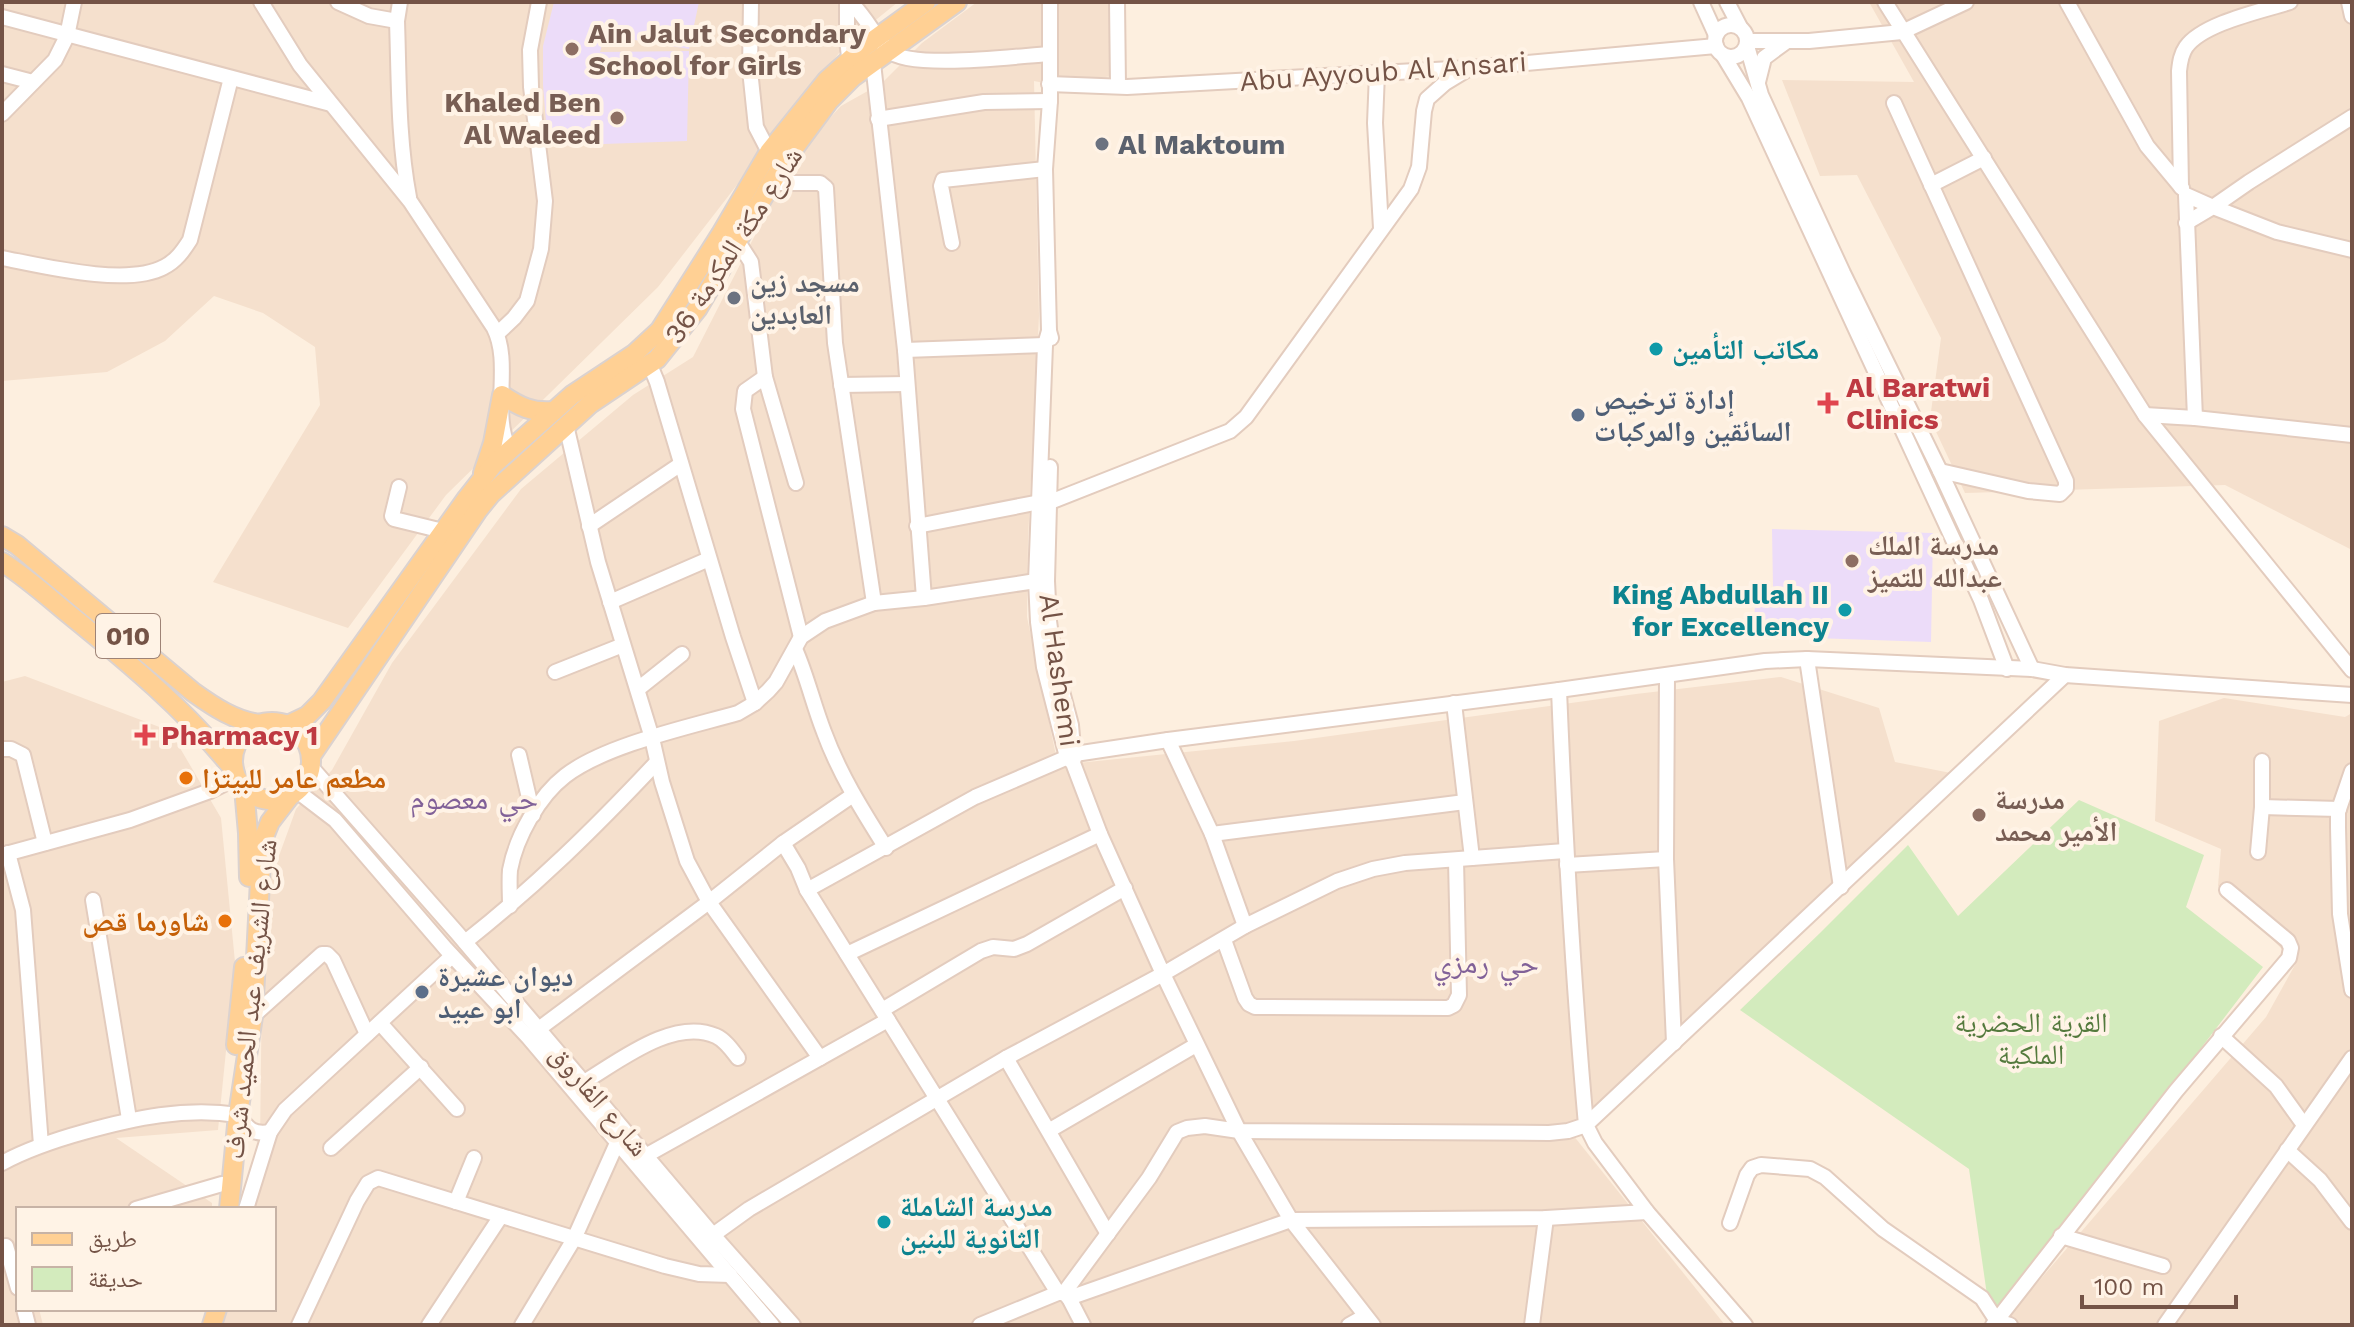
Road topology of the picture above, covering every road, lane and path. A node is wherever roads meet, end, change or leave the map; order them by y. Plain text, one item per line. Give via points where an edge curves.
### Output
1 (74, 2) edge
2 (261, 2) edge
3 (338, 2) edge
4 (400, 2) edge
5 (539, 2) edge
6 (751, 2) edge
7 (848, 2) edge
8 (926, 2) edge
9 (957, 2) edge
10 (1050, 2) edge
11 (1117, 2) edge
12 (1701, 2) edge
13 (1727, 2) edge
14 (1885, 2) edge
15 (1966, 2) edge
16 (2067, 2) edge
17 (2290, 2) edge
18 (2349, 2) edge
19 (2352, 16) edge
20 (2, 17) edge
21 (397, 21) junction
22 (1740, 27) junction
23 (1902, 32) junction
24 (67, 36) junction
25 (1787, 41) junction
26 (884, 44) junction
27 (1748, 44) junction
28 (1718, 45) junction
29 (1049, 54) junction
30 (873, 63) junction
31 (300, 65) junction
32 (1470, 68) junction
33 (851, 69) junction
34 (1377, 73) junction
35 (2, 74) edge
36 (231, 78) junction
37 (33, 82) junction
38 (1049, 84) junction
39 (1118, 86) junction
40 (1758, 87) junction
41 (285, 91) junction
42 (1050, 101) junction
43 (1894, 103) dead end
44 (332, 104) junction
45 (2, 114) edge
46 (2352, 117) edge
47 (878, 119) junction
48 (769, 152) junction
49 (1984, 158) junction
50 (1045, 169) junction
51 (773, 183) junction
52 (1931, 185) junction
53 (2183, 191) junction
54 (410, 201) junction
55 (2213, 207) junction
56 (2186, 223) junction
57 (1381, 228) junction
58 (736, 242) junction
59 (952, 243) dead end
60 (2352, 250) edge
61 (2, 258) edge
62 (497, 334) junction
63 (1047, 338) junction
64 (905, 350) junction
65 (650, 365) junction
66 (765, 377) junction
67 (907, 384) junction
68 (841, 385) junction
69 (502, 395) junction
70 (2145, 415) junction
71 (560, 418) junction
72 (2195, 418) junction
73 (2352, 435) edge
74 (509, 449) junction
75 (536, 452) junction
76 (681, 464) junction
77 (1940, 471) junction
78 (481, 479) junction
79 (796, 483) dead end
80 (399, 487) dead end
81 (1045, 502) junction
82 (478, 510) junction
83 (589, 526) junction
84 (917, 526) junction
85 (443, 531) junction
86 (2, 536) edge
87 (709, 559) junction
88 (2, 562) edge
89 (1036, 581) junction
90 (924, 598) junction
91 (610, 602) junction
92 (874, 603) junction
93 (798, 643) junction
94 (623, 645) junction
95 (682, 654) dead end
96 (1048, 659) junction
97 (1807, 659) junction
98 (2007, 669) junction
99 (2032, 669) junction
100 (2352, 670) edge
101 (555, 672) dead end
102 (1667, 675) junction
103 (2065, 675) junction
104 (638, 689) junction
105 (1559, 690) junction
106 (2352, 695) edge
107 (755, 703) junction
108 (1454, 703) junction
109 (260, 724) junction
110 (288, 725) junction
111 (652, 738) junction
112 (1168, 740) junction
113 (2, 749) edge
114 (519, 755) dead end
115 (1072, 758) junction
116 (2262, 761) dead end
117 (311, 762) junction
118 (656, 763) junction
119 (2352, 771) edge
120 (239, 780) junction
121 (293, 793) junction
122 (853, 795) junction
123 (1465, 802) junction
124 (2262, 807) junction
125 (2343, 811) edge
126 (533, 815) junction
127 (1100, 834) junction
128 (1212, 834) junction
129 (45, 843) junction
130 (783, 843) junction
131 (886, 848) junction
132 (2258, 852) dead end
133 (5, 854) edge
134 (1566, 858) junction
135 (1464, 859) junction
136 (1666, 859) junction
137 (1841, 887) junction
138 (1125, 888) junction
139 (807, 890) junction
140 (2227, 890) dead end
141 (93, 900) dead end
142 (709, 902) junction
143 (510, 906) junction
144 (2346, 915) edge
145 (1245, 926) junction
146 (462, 938) junction
147 (1224, 940) junction
148 (449, 952) junction
149 (847, 954) junction
150 (1163, 974) junction
151 (2352, 990) edge
152 (885, 1015) junction
153 (253, 1016) junction
154 (380, 1023) junction
155 (540, 1028) junction
156 (367, 1034) junction
157 (2221, 1036) junction
158 (1674, 1043) junction
159 (1196, 1045) junction
160 (738, 1058) dead end
161 (820, 1058) junction
162 (1006, 1058) junction
163 (2352, 1058) edge
164 (421, 1067) junction
165 (584, 1082) junction
166 (937, 1100) junction
167 (457, 1109) dead end
168 (232, 1114) junction
169 (129, 1119) junction
170 (1586, 1125) junction
171 (2304, 1125) junction
172 (1050, 1130) junction
173 (1239, 1131) junction
174 (270, 1132) junction
175 (617, 1143) junction
176 (41, 1145) junction
177 (331, 1148) dead end
178 (2287, 1150) junction
179 (647, 1155) junction
180 (474, 1158) dead end
181 (2, 1163) edge
182 (222, 1184) junction
183 (456, 1202) junction
184 (143, 1207) edge
185 (220, 1207) edge
186 (229, 1207) edge
187 (247, 1207) edge
188 (1647, 1212) junction
189 (501, 1216) junction
190 (1546, 1218) junction
191 (1291, 1220) junction
192 (2352, 1222) edge
193 (1730, 1223) dead end
194 (1108, 1234) junction
195 (713, 1235) junction
196 (2061, 1236) junction
197 (574, 1239) junction
198 (9, 1245) edge
199 (2163, 1266) dead end
200 (730, 1275) junction
201 (16, 1278) edge
202 (1064, 1295) junction
203 (1369, 1320) edge
204 (2000, 1324) edge
205 (299, 1325) edge
206 (429, 1325) edge
207 (522, 1325) edge
208 (772, 1325) edge
209 (793, 1325) edge
210 (980, 1325) edge
211 (1083, 1325) edge
212 (1349, 1325) edge
213 (1532, 1325) edge
214 (1745, 1325) edge
215 (2165, 1325) edge

1 - 24 street
2 - 31 street
3 - 21 street
4 - 21 street
5 - 62 street via 530,50 545,201 541,249 527,301
6 - 48 street via 756,127
7 - 26 street
7 - 33 street
8 - 26 main road, شارع مكة المكرمة 36
9 - 26 main road, شارع مكة المكرمة 36
10 - 29 street, Al Hashemi
11 - 39 street
12 - 28 street
13 - 22 street
14 - 23 street
15 - 23 street
16 - 53 street via 2147,146
17 - 53 street via 2221,24 2196,37 2181,57
18 - 19 street
20 - 24 street
21 - 54 street via 401,139
22 - 27 street
22 - 28 street via 1723,26
23 - 25 street
23 - 49 street
24 - 36 street
24 - 37 street via 55,60
25 - 27 street
25 - 40 street via 1764,58
26 - 29 street via 901,57 925,61
26 - 30 main road, شارع مكة المكرمة 36
26 - 33 main road, شارع مكة المكرمة 36
27 - 28 street via 1739,55 1728,57
27 - 40 street
28 - 32 street, Abu Ayyoub Al Ansari
28 - 98 street via 1749,98 1981,600
29 - 38 street, Al Hashemi
30 - 33 main road, شارع مكة المكرمة 36
30 - 47 street
31 - 41 street
31 - 44 street
32 - 34 street, Abu Ayyoub Al Ansari
32 - 57 street via 1427,99 1419,167 1411,189
33 - 48 main road, شارع مكة المكرمة 36 via 827,80
33 - 51 main road, شارع مكة المكرمة 36
34 - 39 street, Abu Ayyoub Al Ansari
34 - 57 street
35 - 37 street
36 - 41 street
36 - 61 street via 190,240 174,261 144,275 66,270
37 - 45 street
38 - 39 street, Abu Ayyoub Al Ansari
38 - 42 street, Al Hashemi
40 - 77 street
41 - 44 street
42 - 47 street via 984,102
42 - 50 street, Al Hashemi
43 - 52 street
44 - 54 street
46 - 55 street
47 - 64 street
48 - 71 main road, شارع مكة المكرمة 36 via 660,330 572,395
49 - 52 street
49 - 70 street
50 - 59 street via 943,180
50 - 63 street, Al Hashemi
51 - 58 main road, شارع مكة المكرمة 36
51 - 68 street via 820,183 826,188
52 - 77 street via 2066,488 2060,494 2028,491
53 - 55 street
53 - 56 street
54 - 62 street
55 - 56 street
55 - 60 street via 2277,232
56 - 72 street
57 - 81 street via 1260,400 1230,431
58 - 65 main road, شارع مكة المكرمة 36 via 698,308
58 - 66 street via 751,262
62 - 69 street
63 - 64 street
63 - 81 street, Al Hashemi via 1052,344
64 - 67 street
65 - 71 main road, شارع مكة المكرمة 36
65 - 76 street
66 - 79 street
66 - 93 street via 745,391 743,409
67 - 68 street
67 - 84 street
68 - 92 street
69 - 71 main road via 520,407
69 - 74 street
69 - 78 main road
70 - 72 street
70 - 100 street
71 - 74 main road, شارع مكة المكرمة 36
71 - 75 main road, شارع مكة المكرمة 36
71 - 83 street
72 - 73 street
74 - 75 main road
74 - 78 main road, شارع مكة المكرمة 36
74 - 82 main road via 505,465 479,496
75 - 82 main road, شارع مكة المكرمة 36
76 - 83 street
76 - 87 street
77 - 99 street
78 - 85 main road, شارع مكة المكرمة 36
80 - 85 street via 394,519
81 - 84 street
81 - 89 street, Al Hashemi
81 - 96 street, Al Hashemi
82 - 117 main road, شارع مكة المكرمة 36
83 - 91 street
84 - 90 street
85 - 110 main road, شارع مكة المكرمة 36 via 322,701
86 - 109 main road, 010 via 202,698 244,722
87 - 91 street
87 - 107 street
88 - 120 main road, 010 via 175,705
89 - 90 street
89 - 96 street, Al Hashemi via 1038,622
90 - 92 street
91 - 94 street
92 - 93 street via 825,621
93 - 107 street via 776,682
93 - 122 street via 824,732
94 - 101 street
94 - 104 street
95 - 104 street
96 - 115 street, Al Hashemi
97 - 98 street
97 - 102 street
97 - 137 street
98 - 99 street
99 - 103 street
102 - 105 street
102 - 136 street
103 - 106 street
103 - 137 street
104 - 111 street
105 - 108 street
105 - 134 street
107 - 111 street
108 - 112 street
108 - 123 street
109 - 110 main road
109 - 120 main road via 238,742 233,761
110 - 117 main road via 307,743
111 - 118 street
111 - 126 street via 565,775
112 - 115 street
112 - 128 street
113 - 129 street via 23,755
114 - 126 street
115 - 127 street, Al Hashemi
115 - 131 street via 975,797
116 - 124 street
117 - 121 main road via 304,784
117 - 146 street, شارع الفاروق
118 - 142 street via 685,856
118 - 143 street
119 - 125 street
120 - 121 main road via 266,800
120 - 129 street via 130,820
120 - 168 main road, شارع الشريف عبد الحميد شرف via 248,833
121 - 148 street, شارع الفاروق via 335,820
121 - 153 main road, شارع الشريف عبد الحميد شرف via 262,842
122 - 130 street
122 - 131 street
123 - 128 street
123 - 135 street
124 - 125 street
124 - 132 street
125 - 144 street
126 - 143 street via 520,834 510,871
127 - 138 street, Al Hashemi
127 - 149 street
128 - 145 street
129 - 133 street
130 - 139 street
130 - 142 street
131 - 139 street
133 - 176 street via 23,910
134 - 135 street
134 - 136 street
134 - 170 street
135 - 145 street via 1405,863 1354,874
135 - 147 street via 1459,995 1448,1008 1255,1007 1245,998
136 - 158 street
137 - 158 street
138 - 150 street, Al Hashemi
138 - 152 street via 1027,944 981,951
139 - 149 street
140 - 157 street via 2288,941 2291,953
141 - 169 street
142 - 155 street
142 - 161 street
143 - 146 street
144 - 151 street
145 - 147 street
146 - 148 street
146 - 155 street, شارع الفاروق
147 - 150 street
148 - 154 street
148 - 175 street, شارع الفاروق
149 - 152 street
150 - 159 street, Al Hashemi
150 - 162 street
152 - 161 street
152 - 166 street
153 - 156 street via 327,954
153 - 168 main road, شارع الشريف عبد الحميد شرف
154 - 156 street
154 - 164 street
155 - 165 street, شارع الفاروق
156 - 174 street via 285,1110
157 - 171 street via 2276,1086
157 - 196 street
158 - 170 street
159 - 172 street
159 - 173 street, Al Hashemi
160 - 165 street via 715,1035 674,1033
161 - 179 street
162 - 166 street
162 - 172 street
163 - 171 street
164 - 167 street
164 - 177 street
165 - 179 street, شارع الفاروق
166 - 195 street
166 - 202 street
168 - 169 street via 176,1112
168 - 174 street via 255,1133
168 - 182 main road, شارع الشريف عبد الحميد شرف
168 - 186 main road, شارع الشريف عبد الحميد شرف
169 - 176 street
170 - 173 street via 1549,1133
170 - 188 street
171 - 178 street
172 - 194 street
173 - 191 street, Al Hashemi
173 - 194 street via 1205,1126 1177,1132
174 - 187 street
175 - 197 street
175 - 200 street, شارع الفاروق
176 - 181 street
178 - 192 street via 2320,1180
178 - 215 street
179 - 195 street, شارع الفاروق
180 - 183 street
182 - 184 street
182 - 185 main road, شارع الشريف عبد الحميد شرف
183 - 189 street
183 - 205 street via 378,1178 368,1183
188 - 190 street
188 - 214 street
189 - 197 street
189 - 206 street
190 - 191 street
190 - 213 street
191 - 202 street
191 - 203 street, Al Hashemi
193 - 204 street via 1752,1168 1810,1169 1883,1229 1982,1298
194 - 202 street
195 - 209 street, شارع الفاروق
196 - 199 street
196 - 204 street
197 - 200 street via 683,1270
197 - 207 street
198 - 201 street
200 - 208 street, شارع الفاروق
202 - 210 street
202 - 211 street
203 - 212 street

